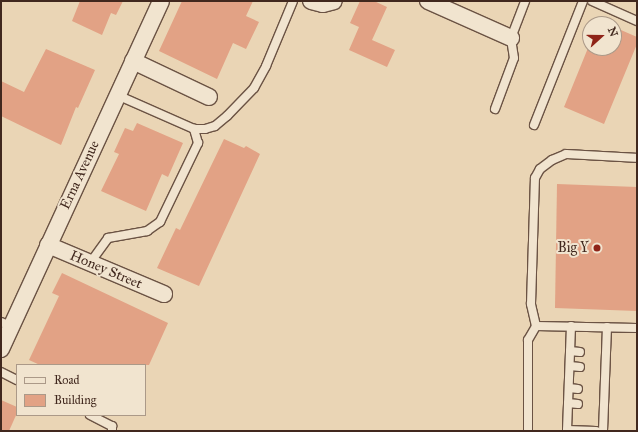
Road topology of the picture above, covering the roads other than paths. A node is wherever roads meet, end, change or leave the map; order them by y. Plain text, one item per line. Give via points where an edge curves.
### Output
1 (161, 1) edge
2 (294, 1) edge
3 (334, 1) edge
4 (428, 1) edge
5 (525, 1) edge
6 (583, 1) edge
7 (592, 1) edge
8 (312, 2) edge
9 (637, 21) edge
10 (512, 38) junction
11 (133, 61) junction
12 (117, 95) junction
13 (209, 98) dead end
14 (495, 109) dead end
15 (534, 125) dead end
16 (194, 129) junction
17 (637, 158) edge
18 (48, 245) junction
19 (90, 263) junction
20 (164, 294) dead end
21 (6, 324) edge
22 (536, 326) junction
23 (571, 326) junction
24 (607, 327) junction
25 (637, 328) edge
26 (1, 349) edge
27 (570, 351) junction
28 (580, 352) dead end
29 (597, 352) dead end
30 (606, 352) junction
31 (570, 366) junction
32 (580, 367) dead end
33 (596, 368) dead end
34 (606, 368) junction
35 (1, 372) edge
36 (16, 380) edge
37 (569, 388) junction
38 (578, 389) dead end
39 (568, 403) junction
40 (578, 404) dead end
41 (595, 404) dead end
42 (604, 404) junction
43 (92, 416) edge
44 (112, 431) edge
45 (528, 431) edge
46 (596, 431) edge
47 (603, 431) edge

1 - 11 street, Erna Avenue
2 - 16 lane via 254,88 221,122 210,128
3 - 8 street via 323,4
4 - 10 street
5 - 10 lane
6 - 15 lane
7 - 9 lane
10 - 14 lane via 514,58
11 - 12 street, Erna Avenue
11 - 13 street
12 - 16 lane
12 - 18 street, Erna Avenue
16 - 19 lane via 198,143 160,222 147,231 108,238
17 - 22 lane via 566,154 540,169 535,178 531,304
18 - 19 street, Honey Street
18 - 21 street, Erna Avenue
19 - 20 street, Honey Street
21 - 26 street, Erna Avenue
22 - 23 lane
22 - 45 lane via 528,340
23 - 24 lane
23 - 27 lane
24 - 25 lane
24 - 30 lane
27 - 28 lane
27 - 31 lane
29 - 30 lane
30 - 34 lane
31 - 32 lane
31 - 37 lane
33 - 34 lane
34 - 42 lane via 601,389
35 - 36 lane
37 - 38 lane
37 - 39 lane
39 - 40 lane
39 - 46 lane via 567,430
41 - 42 lane
42 - 47 lane
43 - 44 lane via 112,426

